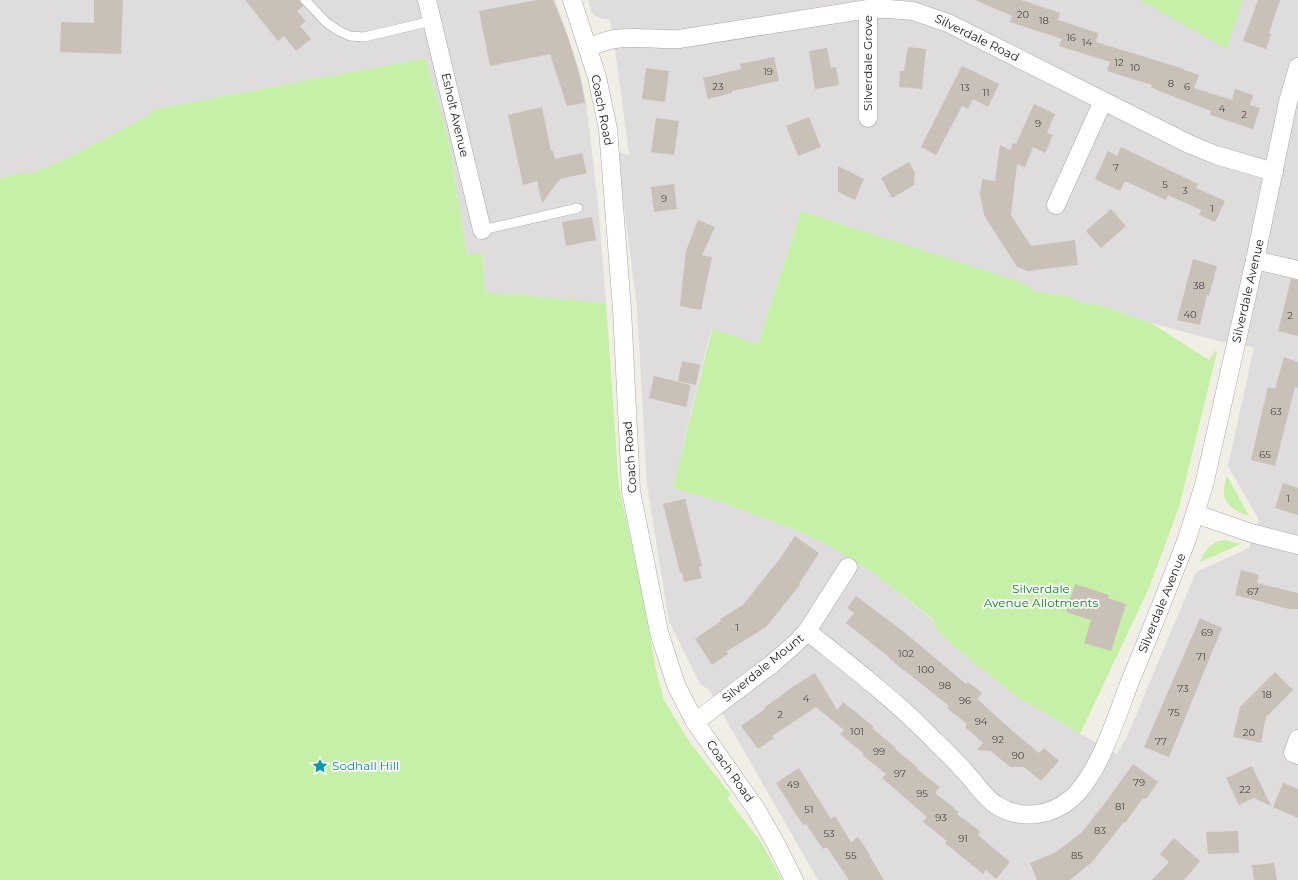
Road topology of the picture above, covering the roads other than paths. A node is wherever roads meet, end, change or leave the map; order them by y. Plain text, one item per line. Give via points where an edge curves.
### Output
1 (305, 0) edge
2 (427, 0) edge
3 (572, 0) edge
4 (868, 9) junction
5 (432, 21) junction
6 (588, 47) junction
7 (1298, 67) edge
8 (1103, 101) junction
9 (868, 118) dead end
10 (1274, 172) junction
11 (1056, 205) dead end
12 (578, 208) dead end
13 (482, 230) joint
14 (1255, 260) junction
15 (1298, 270) edge
16 (1196, 514) junction
17 (1298, 545) edge
18 (848, 567) dead end
19 (807, 632) junction
20 (695, 722) junction
21 (1298, 739) edge
22 (1298, 755) edge
23 (794, 880) edge

1 - 5 lane via 327,23 350,36 364,37
2 - 5 street, Esholt Avenue
3 - 6 street, Coach Road
4 - 6 street, Silverdale Road via 696,37 614,39
4 - 8 street, Silverdale Road via 913,10 948,23
4 - 9 street, Silverdale Grove
5 - 13 street, Esholt Avenue
6 - 20 street, Coach Road via 608,129 622,309 631,492 659,632 676,685
7 - 10 street, Silverdale Avenue
8 - 10 street, Silverdale Road via 1191,145
8 - 11 street
10 - 14 street, Silverdale Avenue
12 - 13 lane
14 - 15 street
14 - 16 street, Silverdale Avenue
16 - 17 street via 1251,533
16 - 19 street, Silverdale Avenue via 1095,766 1071,798 1048,812 1020,814 995,804 922,728
18 - 19 street, Silverdale Mount
19 - 20 street, Silverdale Mount via 772,664
20 - 23 street, Coach Road via 756,809
21 - 22 street via 1293,753

